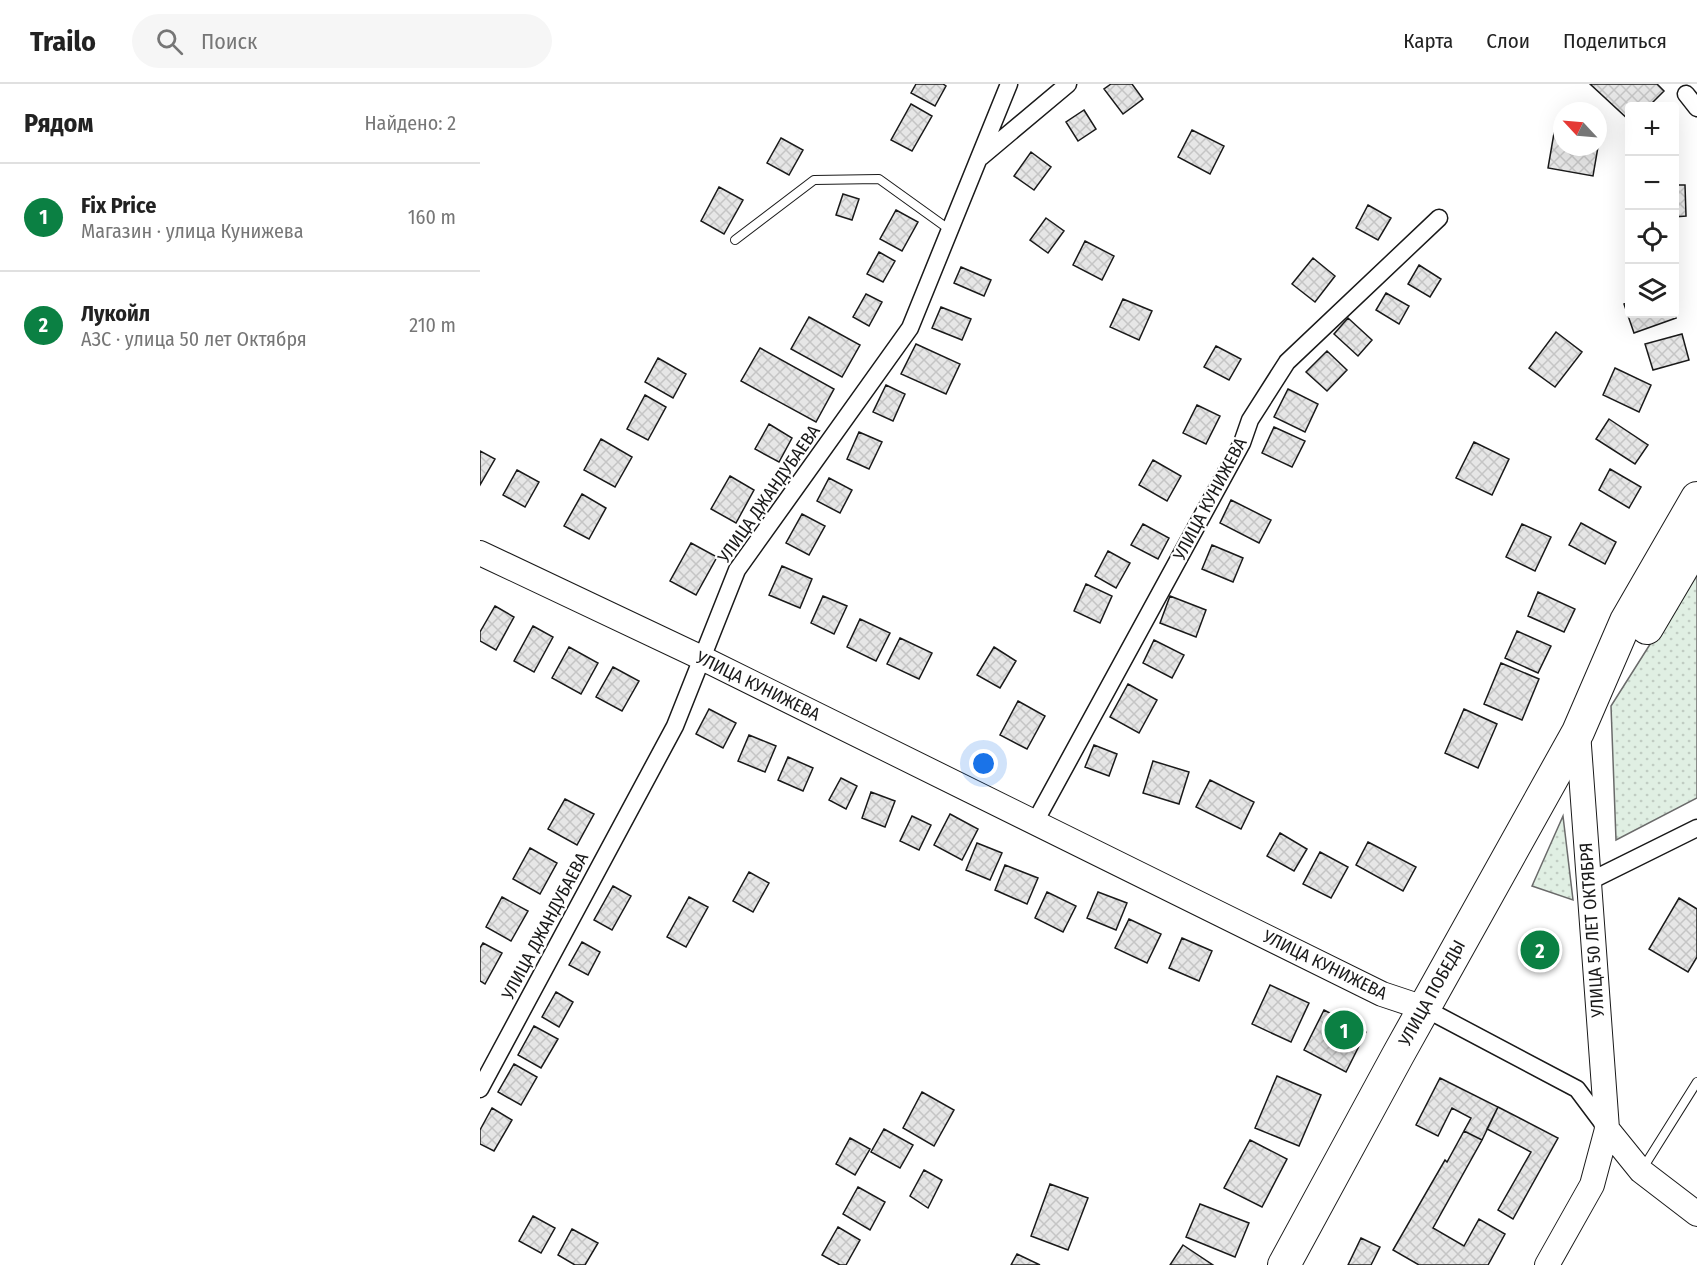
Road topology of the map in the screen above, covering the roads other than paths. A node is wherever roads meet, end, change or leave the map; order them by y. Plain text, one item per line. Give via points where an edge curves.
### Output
1 (1009, 84) edge
2 (1068, 84) edge
3 (1686, 94) dead end
4 (1697, 108) edge
5 (978, 159) junction
6 (1439, 218) dead end
7 (950, 230) junction
8 (735, 240) dead end
9 (1697, 498) edge
10 (1697, 543) edge
11 (480, 553) edge
12 (702, 658) junction
13 (1580, 728) junction
14 (1035, 822) junction
15 (1697, 828) edge
16 (1588, 882) junction
17 (1424, 1008) junction
18 (1697, 1082) edge
19 (480, 1089) edge
20 (1606, 1129) junction
21 (1641, 1171) junction
22 (1697, 1214) edge
23 (1284, 1265) edge
24 (1547, 1265) edge

1 - 5 street, УЛИЦА ДЖАНДУБАЕВА
2 - 5 street
3 - 4 street
5 - 7 street, УЛИЦА ДЖАНДУБАЕВА
6 - 14 street, УЛИЦА КУНИЖЕВА via 1287,362 1250,420 1242,443
7 - 8 lane via 879,179 814,180
7 - 12 street, УЛИЦА ДЖАНДУБАЕВА via 910,328 737,570
9 - 13 highway, УЛИЦА ПОБЕДЫ via 1626,621
10 - 13 highway, УЛИЦА ПОБЕДЫ via 1646,630
11 - 12 street, УЛИЦА КУНИЖЕВА
12 - 14 street, УЛИЦА КУНИЖЕВА
12 - 19 street, УЛИЦА ДЖАНДУБАЕВА via 675,726
13 - 16 street, УЛИЦА 50 ЛЕТ ОКТЯБРЯ
13 - 17 highway, УЛИЦА ПОБЕДЫ
14 - 17 street, УЛИЦА КУНИЖЕВА via 1382,994
15 - 16 street
16 - 20 street, УЛИЦА 50 ЛЕТ ОКТЯБРЯ
17 - 20 street via 1577,1089
17 - 23 highway, УЛИЦА ПОБЕДЫ
18 - 21 lane
20 - 21 street
20 - 24 street, УЛИЦА 50 ЛЕТ ОКТЯБРЯ via 1592,1185
21 - 22 street

